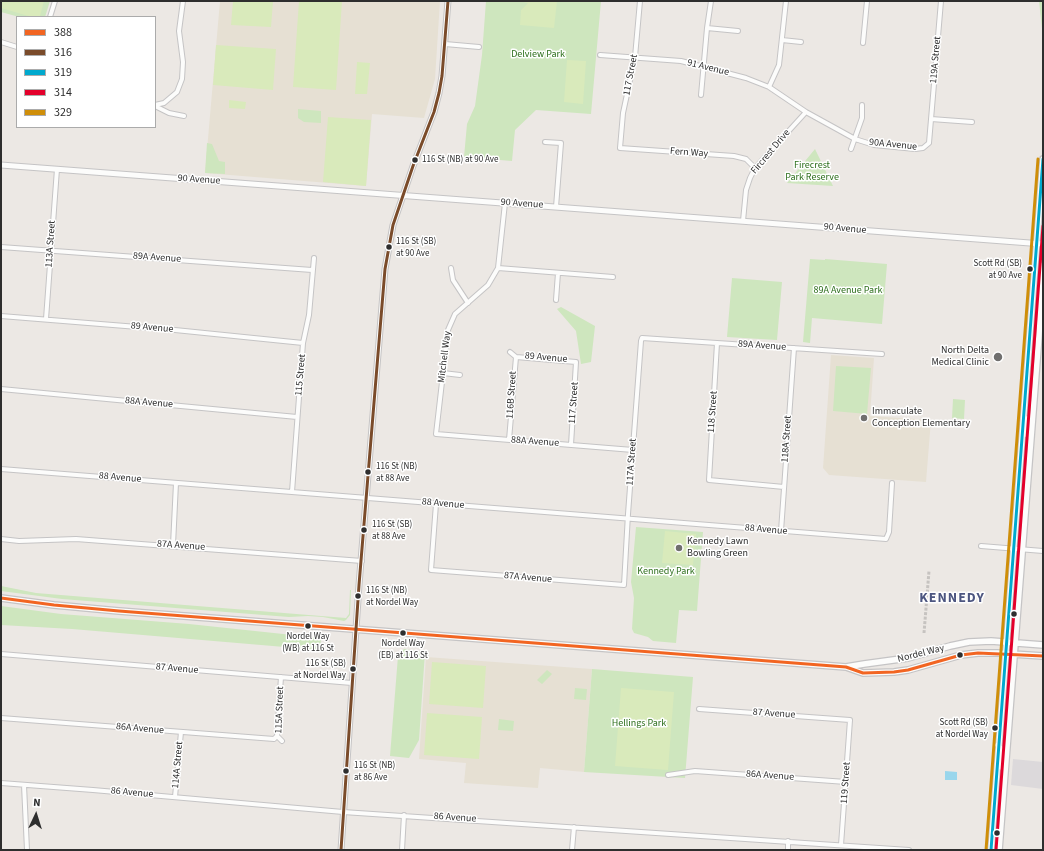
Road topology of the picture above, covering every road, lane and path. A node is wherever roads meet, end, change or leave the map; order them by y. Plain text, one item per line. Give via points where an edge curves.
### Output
1 (55, 1) edge
2 (183, 1) edge
3 (448, 1) edge
4 (640, 1) edge
5 (711, 1) edge
6 (786, 1) edge
7 (867, 1) edge
8 (941, 1) edge
9 (50, 16) edge
10 (707, 28) junction
11 (738, 31) dead end
12 (782, 40) junction
13 (1, 42) edge
14 (801, 42) dead end
15 (864, 43) dead end
16 (445, 44) junction
17 (16, 47) edge
18 (479, 47) dead end
19 (600, 55) dead end
20 (635, 57) junction
21 (703, 66) junction
22 (769, 87) junction
23 (701, 94) dead end
24 (862, 104) dead end
25 (156, 105) edge
26 (156, 106) edge
27 (806, 112) junction
28 (184, 116) dead end
29 (931, 119) junction
30 (972, 122) dead end
31 (855, 139) junction
32 (544, 142) dead end
33 (929, 142) joint
34 (620, 148) joint
35 (850, 150) dead end
36 (1043, 159) edge
37 (1, 165) edge
38 (755, 168) junction
39 (57, 169) junction
40 (402, 195) junction
41 (505, 203) junction
42 (556, 207) junction
43 (743, 220) junction
44 (1036, 243) junction
45 (1043, 244) edge
46 (1, 247) edge
47 (50, 250) junction
48 (314, 258) dead end
49 (1043, 265) edge
50 (451, 268) dead end
51 (498, 268) junction
52 (312, 270) junction
53 (558, 273) junction
54 (613, 277) dead end
55 (556, 300) dead end
56 (468, 303) junction
57 (1, 316) edge
58 (46, 319) junction
59 (642, 338) joint
60 (303, 343) junction
61 (718, 343) junction
62 (794, 348) junction
63 (510, 352) dead end
64 (882, 354) dead end
65 (516, 356) junction
66 (576, 362) joint
67 (443, 373) junction
68 (460, 375) dead end
69 (1, 389) edge
70 (1025, 391) junction
71 (297, 417) junction
72 (436, 434) joint
73 (1031, 437) junction
74 (509, 440) junction
75 (571, 445) junction
76 (633, 450) junction
77 (1, 469) edge
78 (176, 483) junction
79 (892, 483) dead end
80 (784, 486) junction
81 (292, 492) junction
82 (366, 498) junction
83 (436, 504) junction
84 (628, 519) junction
85 (780, 531) junction
86 (1, 539) edge
87 (173, 545) junction
88 (980, 546) dead end
89 (1012, 549) junction
90 (1022, 550) junction
91 (1043, 552) edge
92 (362, 561) junction
93 (624, 585) joint
94 (1, 598) edge
95 (356, 630) junction
96 (1006, 642) junction
97 (1015, 643) junction
98 (1043, 645) edge
99 (1005, 653) junction
100 (1, 654) edge
101 (1014, 654) junction
102 (1043, 656) edge
103 (846, 668) junction
104 (281, 677) junction
105 (352, 683) junction
106 (699, 709) dead end
107 (1, 718) edge
108 (850, 720) joint
109 (181, 732) junction
110 (277, 736) junction
111 (282, 741) dead end
112 (998, 744) junction
113 (1005, 771) junction
114 (668, 775) dead end
115 (846, 782) junction
116 (1, 783) edge
117 (24, 785) junction
118 (174, 797) junction
119 (343, 812) junction
120 (404, 815) junction
121 (574, 827) junction
122 (788, 841) junction
123 (841, 845) junction
124 (27, 850) edge
125 (340, 850) edge
126 (402, 850) edge
127 (572, 850) edge
128 (788, 850) edge
129 (909, 850) edge
130 (990, 850) edge
131 (999, 850) edge

1 - 9 street
2 - 25 street via 179,31 182,79 177,92 164,103
3 - 16 street
4 - 20 street, 117 Street
5 - 10 street
6 - 12 street
7 - 15 street
8 - 29 street, 119A Street
10 - 11 street
10 - 21 street
12 - 14 street
12 - 22 street via 779,65
13 - 17 street
16 - 18 street
16 - 40 street via 442,76 434,112
19 - 20 street, 91 Avenue
20 - 21 street, 91 Avenue
20 - 34 street, 117 Street via 623,113
21 - 22 street, 91 Avenue
21 - 23 street
22 - 27 street, 91 Avenue
24 - 31 street via 862,118
26 - 28 street via 169,114
27 - 31 street, 90A Avenue
27 - 38 street, Fircrest Drive
29 - 30 street
29 - 33 street, 119A Street
31 - 33 street, 90A Avenue via 874,145 915,149 923,148
31 - 35 street, 90A Avenue
32 - 42 street via 561,143
34 - 38 street, Fern Way via 734,156 746,159
36 - 44 main road
37 - 39 street, 90 Avenue
38 - 43 street, Fircrest Drive via 746,190
39 - 40 street, 90 Avenue
39 - 47 street, 113A Street
40 - 41 street, 90 Avenue
40 - 82 street via 393,225 385,269
41 - 42 street, 90 Avenue
41 - 51 street, Mitchell Way
42 - 43 street, 90 Avenue
43 - 44 street, 90 Avenue
44 - 45 street, 90 Avenue
44 - 70 main road
46 - 47 street, 89A Avenue
47 - 52 street, 89A Avenue
47 - 58 street, 113A Street
48 - 52 street, 115 Street
49 - 73 main road
50 - 56 street via 453,280
51 - 53 street
51 - 56 street, Mitchell Way via 488,285
52 - 60 street, 115 Street via 309,316
53 - 54 street
53 - 55 street
56 - 67 street, Mitchell Way via 455,314 450,325
57 - 58 street, 89 Avenue
58 - 60 street, 89 Avenue
59 - 61 street, 89A Avenue
59 - 76 street, 117A Street
60 - 71 street, 115 Street
61 - 62 street, 89A Avenue
61 - 80 street, 118 Street via 709,480
62 - 64 street, 89A Avenue
62 - 80 street, 118A Street
63 - 65 street, 116B Street
65 - 66 street, 89 Avenue
65 - 74 street, 116B Street
66 - 75 street, 117 Street
67 - 68 street
67 - 72 street, Mitchell Way
69 - 71 street, 88A Avenue
70 - 73 main road via 1028,402 1026,434
70 - 89 main road
71 - 81 street, 115 Street
72 - 74 street, 88A Avenue
73 - 90 main road
74 - 75 street, 88A Avenue
75 - 76 street, 88A Avenue
76 - 84 street, 117A Street
77 - 78 street, 88 Avenue
78 - 81 street, 88 Avenue
78 - 87 street
79 - 85 street, 88 Avenue via 889,532 886,539
80 - 85 street, 118A Street
81 - 82 street, 88 Avenue
82 - 83 street, 88 Avenue
82 - 92 street
83 - 84 street, 88 Avenue
83 - 93 street, 87A Avenue via 431,570
84 - 85 street, 88 Avenue
84 - 93 street, 117A Street
86 - 87 street, 87A Avenue via 76,539
87 - 92 street, 87A Avenue
88 - 89 street
89 - 90 street
89 - 96 main road
90 - 91 street
90 - 97 main road
92 - 95 street
94 - 95 main road, Nordel Way
95 - 103 main road, Nordel Way
95 - 105 street
96 - 97 main road, Nordel Way
96 - 99 main road
96 - 103 main road, Nordel Way via 969,642 916,657
97 - 98 main road, Nordel Way
97 - 101 main road
99 - 101 main road, Nordel Way
99 - 103 main road, Nordel Way via 961,655 894,672 863,673
99 - 112 main road
100 - 104 street, 87 Avenue
101 - 102 main road, Nordel Way
101 - 113 main road
104 - 105 street, 87 Avenue
104 - 110 street, 115A Street
105 - 119 street
106 - 108 street, 87 Avenue
107 - 109 street, 86A Avenue
108 - 115 street, 119 Street
109 - 110 street, 86A Avenue via 274,739
109 - 118 street, 114A Street
110 - 111 street, 115A Street
112 - 113 main road via 1002,751 1002,767
112 - 130 main road
113 - 131 main road
114 - 115 street, 86A Avenue via 695,771
115 - 123 street, 119 Street
116 - 117 street, 86 Avenue
117 - 118 street, 86 Avenue
117 - 124 street
118 - 119 street, 86 Avenue
119 - 120 street, 86 Avenue
119 - 125 street
120 - 121 street, 86 Avenue
120 - 126 street
121 - 122 street, 86 Avenue
121 - 127 street
122 - 123 street, 86 Avenue
122 - 128 street
123 - 129 street, 86 Avenue

